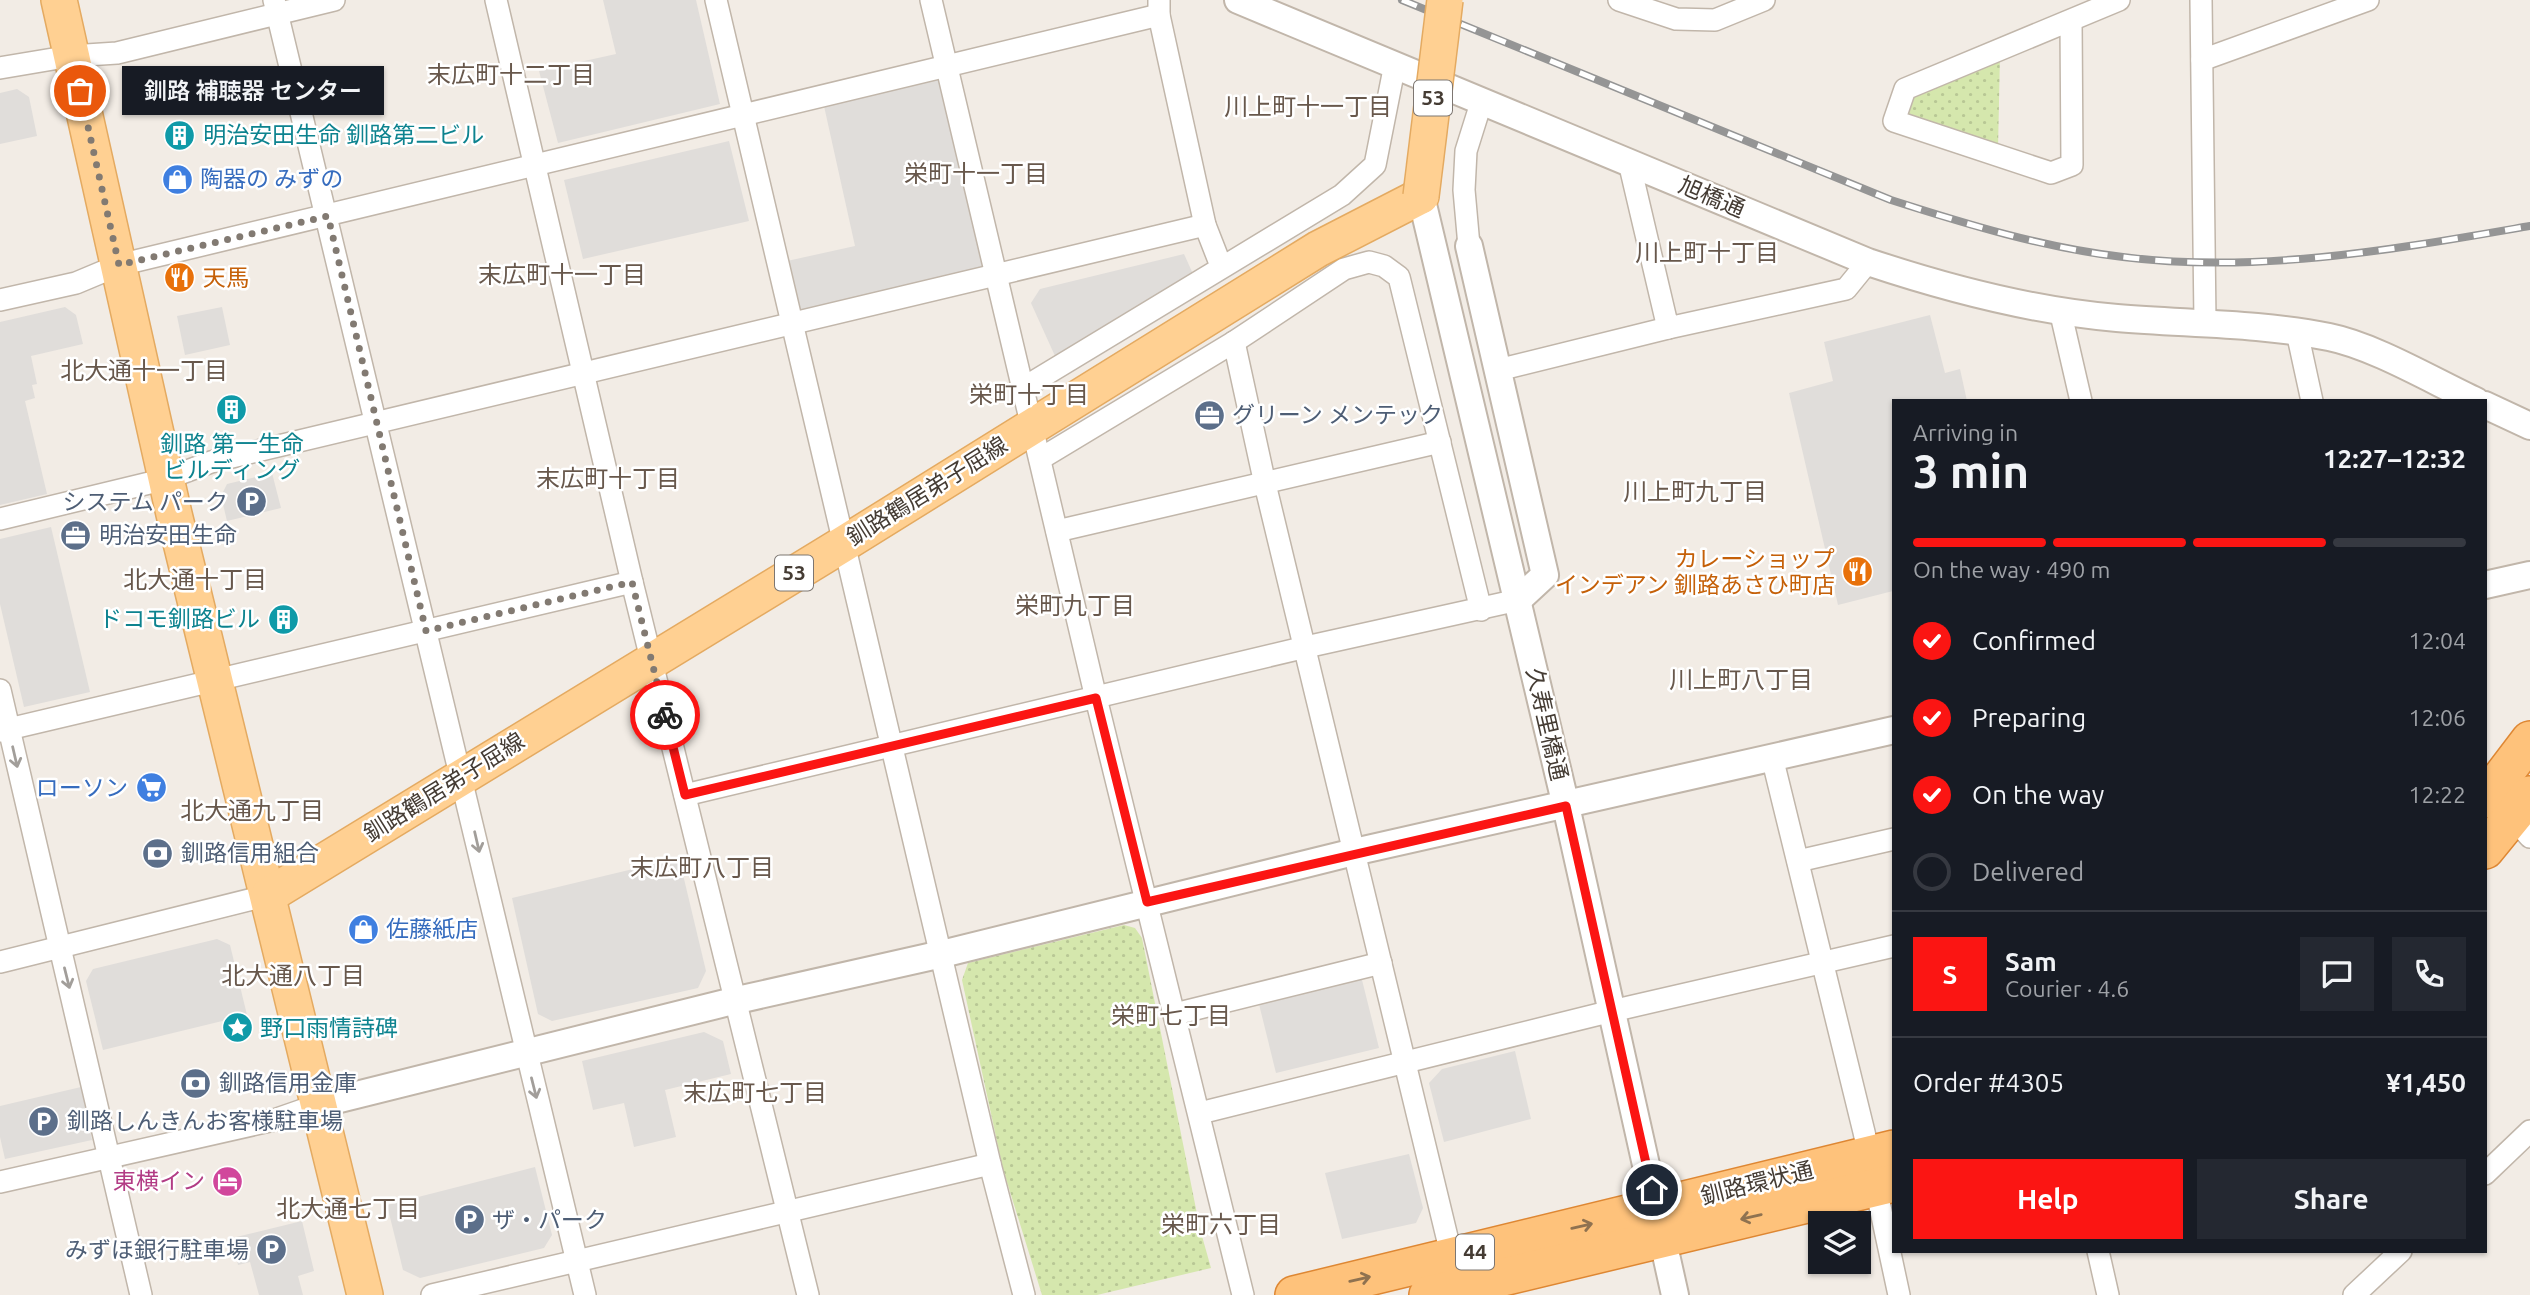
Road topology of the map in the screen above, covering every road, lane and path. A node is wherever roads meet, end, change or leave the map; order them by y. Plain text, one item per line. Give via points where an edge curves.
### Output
1 (59, 0) edge
2 (334, 0) edge
3 (496, 0) edge
4 (716, 0) edge
5 (930, 0) edge
6 (1238, 0) edge
7 (1445, 0) edge
8 (1619, 0) edge
9 (1764, 0) edge
10 (2119, 0) edge
11 (2201, 0) edge
12 (2368, 0) edge
13 (275, 7) edge
14 (1159, 8) edge
15 (2071, 20) junction
16 (71, 56) junction
17 (2202, 60) junction
18 (1395, 64) junction
19 (0, 68) edge
20 (948, 68) junction
21 (1482, 100) junction
22 (744, 116) junction
23 (1629, 162) junction
24 (535, 166) junction
25 (1421, 196) junction
26 (328, 216) junction
27 (1205, 225) junction
28 (1469, 246) joint
29 (1868, 262) junction
30 (119, 265) junction
31 (1221, 266) junction
32 (995, 276) junction
33 (0, 300) edge
34 (2060, 310) junction
35 (2205, 323) junction
36 (792, 324) junction
37 (1668, 328) junction
38 (2297, 332) junction
39 (1234, 342) junction
40 (1498, 370) junction
41 (583, 373) junction
42 (1025, 387) junction
43 (2081, 399) edge
44 (2312, 399) edge
45 (2472, 399) edge
46 (2487, 406) edge
47 (375, 424) junction
48 (1032, 425) junction
49 (2530, 426) edge
50 (1440, 442) junction
51 (1040, 459) junction
52 (166, 479) junction
53 (1265, 484) junction
54 (0, 519) edge
55 (1057, 531) junction
56 (845, 543) junction
57 (2530, 575) edge
58 (632, 582) junction
59 (2487, 585) edge
60 (1518, 600) junction
61 (1481, 610) junction
62 (426, 631) junction
63 (1306, 648) junction
64 (651, 659) junction
65 (216, 681) junction
66 (0, 690) edge
67 (1096, 698) junction
68 (4, 730) edge
69 (1892, 730) edge
70 (2530, 740) edge
71 (892, 745) junction
72 (1772, 757) junction
73 (462, 776) junction
74 (685, 795) junction
75 (1566, 806) junction
76 (2510, 808) edge
77 (1892, 839) edge
78 (2487, 847) edge
79 (1354, 852) junction
80 (1798, 861) junction
81 (269, 895) junction
82 (1147, 902) junction
83 (1892, 946) edge
84 (60, 948) junction
85 (942, 954) junction
86 (0, 962) edge
87 (1381, 962) junction
88 (1823, 963) junction
89 (733, 1001) junction
90 (1612, 1011) junction
91 (1175, 1014) junction
92 (525, 1052) junction
93 (1405, 1063) junction
94 (320, 1104) junction
95 (1200, 1113) junction
96 (2530, 1131) edge
97 (111, 1157) junction
98 (990, 1164) junction
99 (1883, 1168) edge
100 (2487, 1172) edge
101 (0, 1182) edge
102 (787, 1210) junction
103 (1659, 1223) junction
104 (1892, 1239) edge
105 (1894, 1253) edge
106 (2098, 1253) edge
107 (2373, 1253) edge
108 (2399, 1253) edge
109 (576, 1261) junction
110 (2378, 1273) junction
111 (1450, 1284) edge
112 (141, 1295) edge
113 (365, 1295) edge
114 (432, 1295) edge
115 (585, 1295) edge
116 (808, 1295) edge
117 (1024, 1295) edge
118 (1243, 1295) edge
119 (1294, 1295) edge
120 (1675, 1295) edge
121 (1899, 1295) edge
122 (2108, 1295) edge
123 (2354, 1295) edge

1 - 16 main road
2 - 13 street
3 - 24 street
4 - 22 street
5 - 20 street
6 - 18 street, 旭橋通
7 - 25 main road, 53, bridge
8 - 9 street via 1676,19 1715,20
10 - 15 street
11 - 17 street
12 - 17 street
13 - 16 street via 117,53
13 - 26 street
14 - 20 street
14 - 27 street
15 - 15 street via 1905,89 1894,121 2051,173 2072,164
16 - 19 street
16 - 30 main road
17 - 35 street
18 - 21 street, 旭橋通
18 - 31 street via 1375,165 1342,195
20 - 22 street
20 - 32 street
21 - 23 street, 旭橋通
21 - 28 street via 1466,151
22 - 24 street
22 - 36 street
23 - 29 street, 旭橋通
23 - 37 street
24 - 26 street
24 - 41 street
25 - 48 main road, 釧路鶴居弟子屈線 / 53 via 1318,249
25 - 60 street, 久寿里橋通
26 - 30 street
26 - 47 street
27 - 31 street
27 - 32 street
28 - 40 street
29 - 34 street, 旭橋通 via 1930,283
29 - 37 street via 1846,289
30 - 33 street via 76,283
30 - 52 main road
31 - 42 street
32 - 36 street
32 - 42 street
34 - 35 street, 旭橋通
34 - 43 street
35 - 38 street, 旭橋通
36 - 41 street
36 - 56 street
37 - 40 street
38 - 44 street
38 - 45 street, 旭橋通 via 2332,337 2370,351
39 - 50 street via 1343,269 1369,262 1384,266 1399,277
39 - 51 street
39 - 53 street
40 - 60 street via 1545,575
41 - 47 street
41 - 58 street
42 - 48 street
46 - 49 street
47 - 52 street via 211,462
47 - 62 street
48 - 51 street
48 - 56 main road, 釧路鶴居弟子屈線 / 53
50 - 53 street
50 - 61 street
51 - 55 street
52 - 54 street
52 - 65 main road
53 - 55 street
53 - 63 street
55 - 67 street
56 - 64 main road, 釧路鶴居弟子屈線 / 53
56 - 71 street
57 - 59 street
58 - 62 street
58 - 64 street
60 - 61 street
60 - 75 street, 久寿里橋通
61 - 63 street
62 - 65 street
62 - 73 street
63 - 67 street
63 - 79 street
64 - 73 main road, 釧路鶴居弟子屈線 / 53
64 - 74 street
65 - 68 street
65 - 81 main road
66 - 68 street
67 - 71 street
67 - 82 street
68 -> 84 street
69 - 72 street
70 - 76 highway
71 - 74 street
71 - 85 street
72 - 75 street
72 - 80 street
73 - 81 main road, 釧路鶴居弟子屈線 / 53
73 -> 92 street
74 - 89 street
75 - 79 street
75 - 90 street, 久寿里橋通
76 - 78 highway
77 - 80 street
79 - 82 street
79 - 87 street
80 - 88 street
81 - 84 street
81 - 94 main road
82 - 85 street
82 - 91 street
83 - 88 street
84 - 86 street
84 -> 97 street
85 - 89 street
85 - 98 street
87 - 91 street
87 - 93 street
88 - 90 street
88 - 99 street
89 - 92 street
89 - 102 street
90 - 93 street
90 - 103 street, 久寿里橋通
91 - 95 street
92 - 94 street
92 -> 109 street
93 - 95 street
93 - 111 street
94 - 97 street via 274,1120
94 - 113 main road
95 - 118 street
96 - 100 street
97 - 101 street
97 - 112 street
98 - 102 street
98 - 117 street
99 - 103 highway, 釧路環状通 / 44
99 - 104 street
102 - 109 street
102 - 116 street
103 - 111 highway, 釧路環状通 / 44
103 - 120 street, 久寿里橋通
105 - 121 street
106 - 122 street
107 - 110 street
108 - 110 street
109 - 114 street
109 - 115 street
110 - 123 street
119 -> 111 highway, 釧路環状通 / 44

